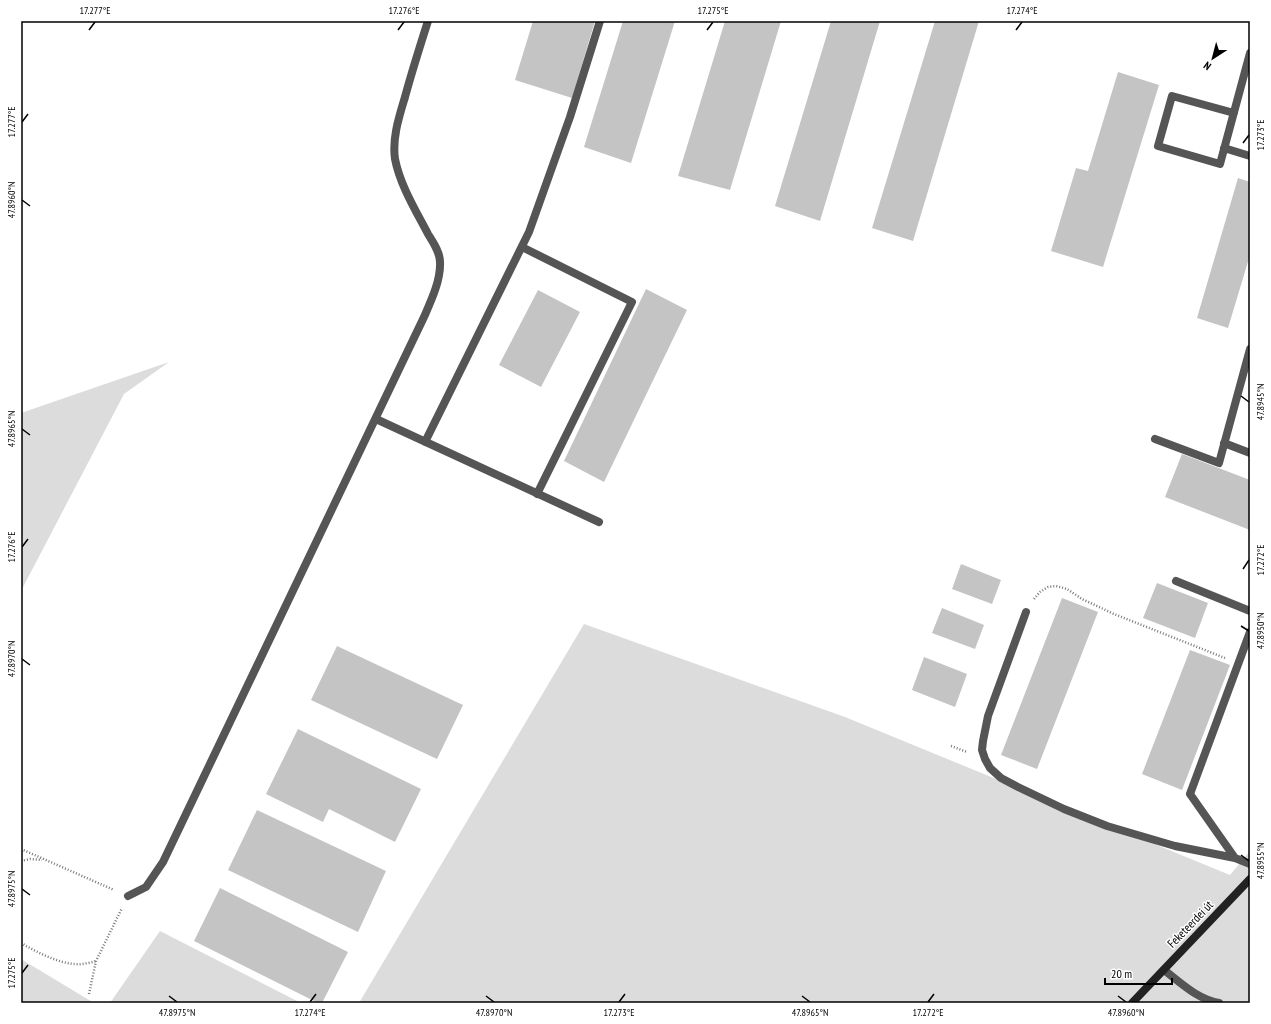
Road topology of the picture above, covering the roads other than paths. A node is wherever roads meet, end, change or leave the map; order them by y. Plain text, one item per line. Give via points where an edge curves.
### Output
1 (428, 21) edge
2 (600, 21) edge
3 (1250, 53) edge
4 (1234, 112) junction
5 (1224, 148) junction
6 (1250, 156) edge
7 (522, 248) junction
8 (1250, 349) edge
9 (376, 419) junction
10 (1156, 438) dead end
11 (426, 442) junction
12 (1224, 443) junction
13 (1250, 453) edge
14 (537, 494) junction
15 (599, 522) dead end
16 (1176, 581) dead end
17 (1250, 611) edge
18 (1026, 612) road end
19 (1250, 632) edge
20 (1235, 858) junction
21 (1250, 864) edge
22 (1250, 879) edge
23 (128, 896) road end
24 (1164, 970) junction
25 (1132, 1003) edge
26 (1219, 1003) edge

1 - 9 street via 399,116 394,144 400,177 437,251 440,261 439,274 424,317
2 - 7 street via 570,117 530,232
3 - 4 street
4 - 5 street
4 - 5 street via 1172,96 1158,146 1220,164
5 - 6 street
7 - 11 street
7 - 14 street via 632,302
8 - 12 street
9 - 11 street
9 - 23 street via 163,862 146,886
10 - 12 street via 1219,463
11 - 14 street
12 - 13 street
14 - 15 street
16 - 17 street
18 - 20 street via 987,722 982,750 990,768 1001,778 1018,787 1107,826 1175,846
19 - 20 street via 1190,794
20 - 21 street
22 - 24 main road, Feketeerdei út
24 - 25 main road, Feketeerdei út
24 - 26 street via 1208,1001

